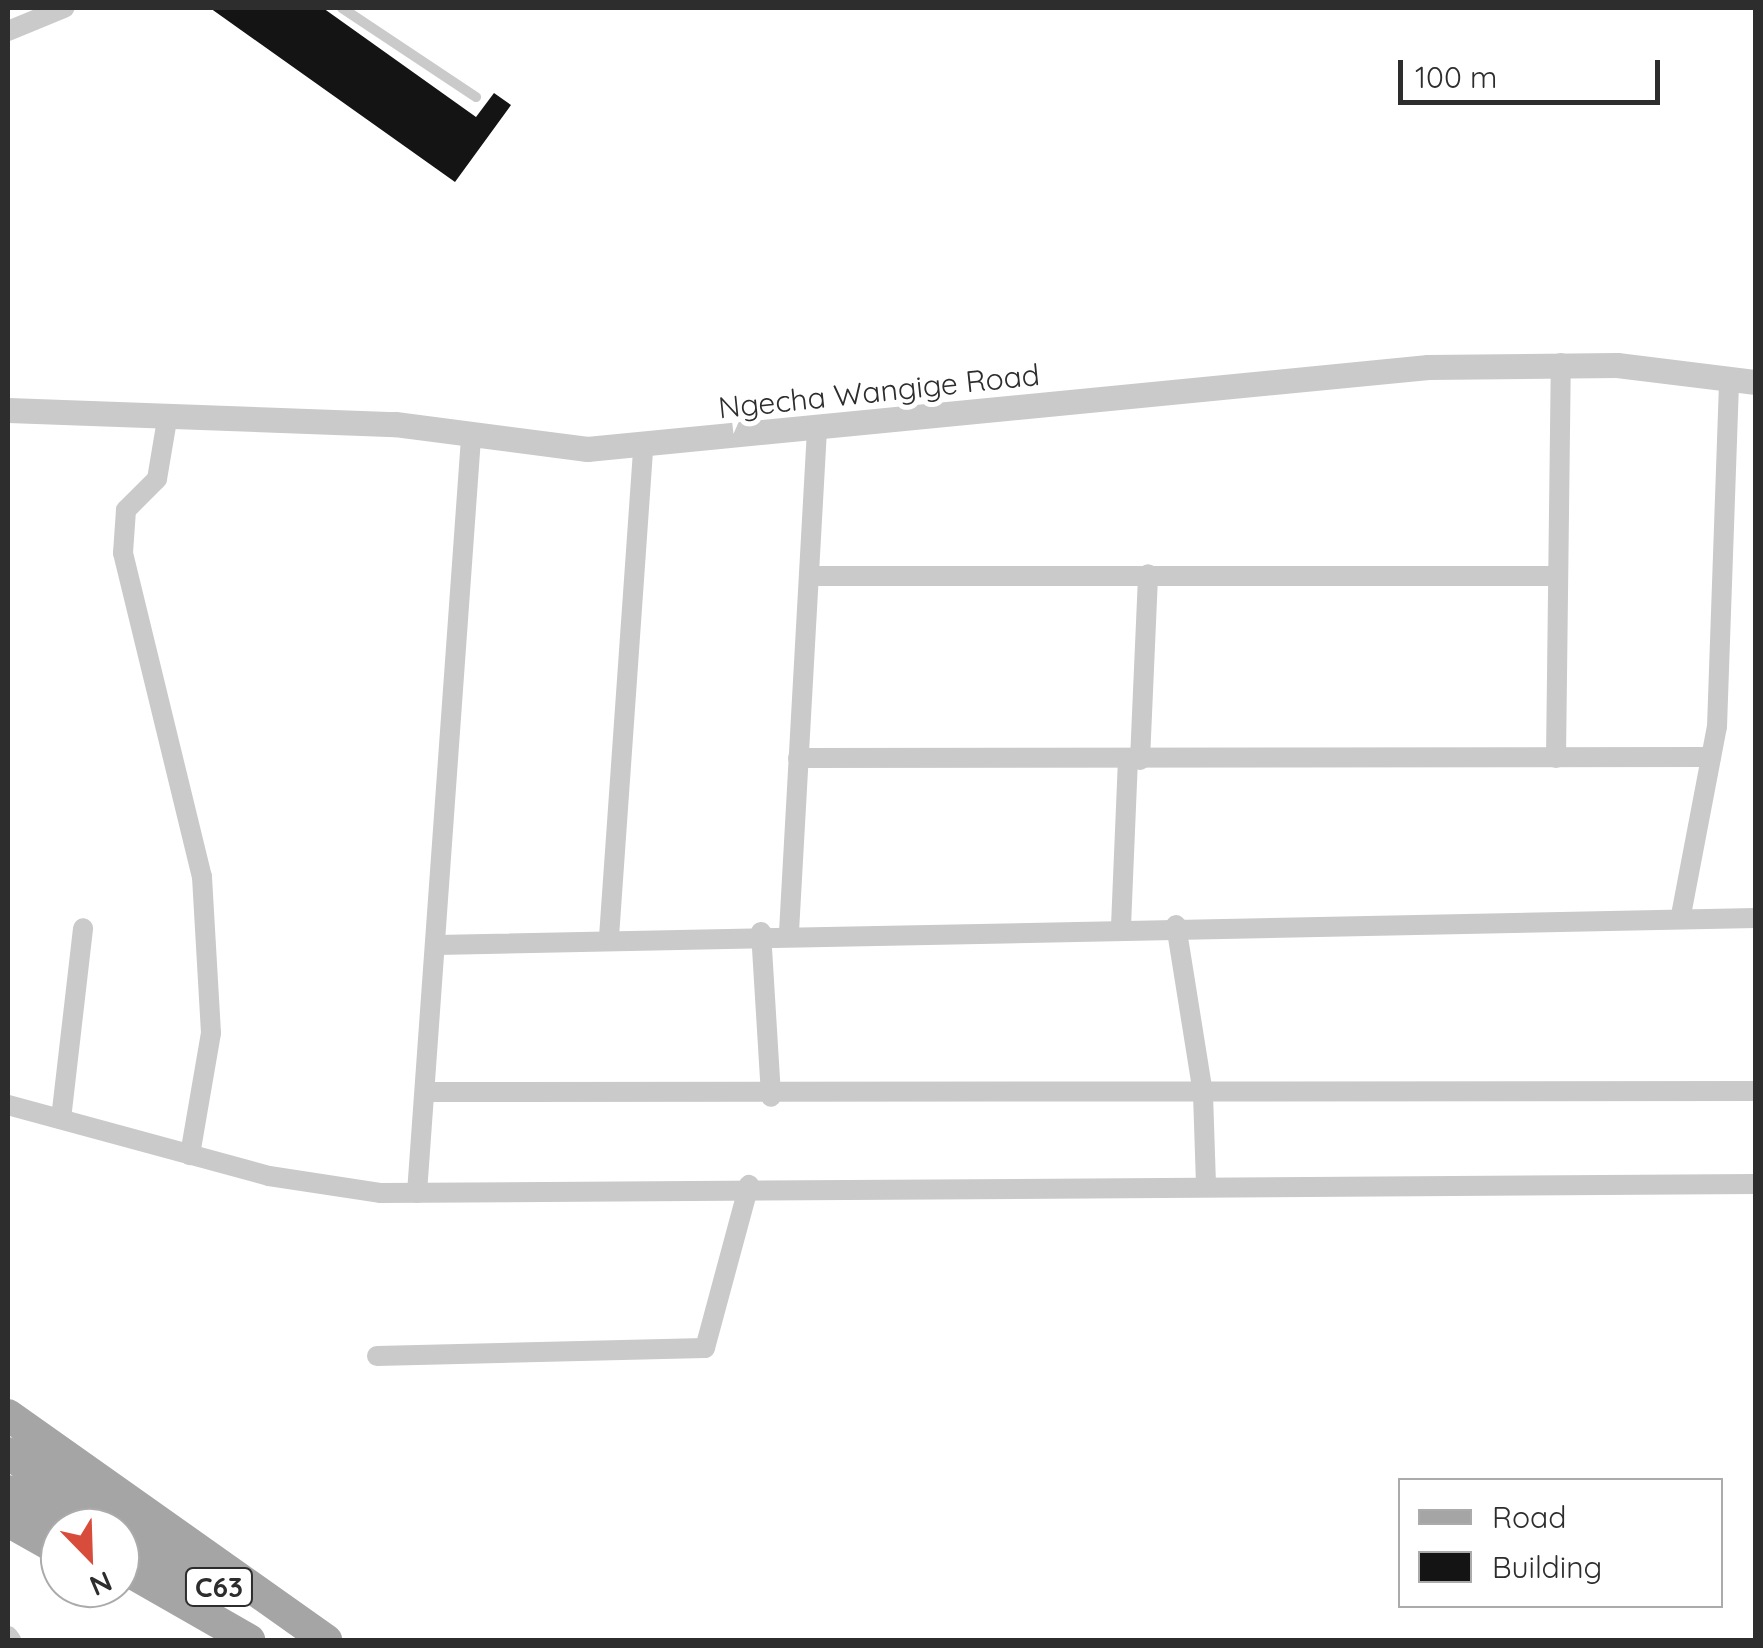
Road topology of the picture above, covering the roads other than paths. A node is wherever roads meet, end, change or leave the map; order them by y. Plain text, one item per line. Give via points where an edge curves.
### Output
1 (64, 8) edge
2 (342, 8) edge
3 (8, 31) edge
4 (476, 98) dead end
5 (1561, 364) junction
6 (1729, 378) junction
7 (1756, 382) edge
8 (8, 410) edge
9 (168, 414) junction
10 (816, 429) junction
11 (471, 438) junction
12 (643, 446) junction
13 (1148, 574) junction
14 (809, 576) junction
15 (1554, 576) junction
16 (1711, 757) junction
17 (798, 758) junction
18 (1556, 758) junction
19 (1134, 760) junction
20 (1682, 915) junction
21 (1756, 918) edge
22 (1176, 925) junction
23 (1121, 926) junction
24 (83, 928) dead end
25 (761, 932) junction
26 (789, 932) junction
27 (609, 938) junction
28 (437, 945) junction
29 (1756, 1091) edge
30 (426, 1092) junction
31 (1203, 1094) junction
32 (771, 1097) junction
33 (8, 1105) edge
34 (61, 1120) junction
35 (190, 1155) junction
36 (1206, 1184) junction
37 (1756, 1184) edge
38 (749, 1186) junction
39 (417, 1193) junction
40 (377, 1356) dead end
41 (8, 1415) edge
42 (8, 1452) edge
43 (8, 1491) edge
44 (88, 1508) edge
45 (40, 1514) edge
46 (8, 1521) edge
47 (40, 1539) edge
48 (140, 1541) edge
49 (140, 1577) edge
50 (140, 1595) edge
51 (224, 1640) edge
52 (249, 1640) edge
53 (323, 1640) edge

1 - 3 street
2 - 4 lane
5 - 6 street, Ngecha Wangige Road
5 - 10 street, Ngecha Wangige Road via 1428,367
5 - 15 street
6 - 7 street, Ngecha Wangige Road
6 - 16 street
8 - 9 street, Ngecha Wangige Road
9 - 11 street, Ngecha Wangige Road via 395,424
9 - 35 street via 157,479 126,510 122,553 202,877 210,1033
10 - 12 street, Ngecha Wangige Road
10 - 14 street
11 - 12 street, Ngecha Wangige Road
11 - 28 street
12 - 27 street
13 - 14 street
13 - 15 street
13 - 19 street
14 - 17 street
15 - 18 street
16 - 18 street
16 - 20 street
17 - 19 street
17 - 26 street
18 - 19 street
19 - 23 street
20 - 21 street
20 - 22 street
22 - 23 street
22 - 31 street
23 - 26 street
24 - 34 street
25 - 26 street
25 - 27 street
25 - 32 street
27 - 28 street
28 - 30 street
29 - 31 street
30 - 32 street
30 - 39 street
31 - 32 street
31 - 36 street
33 - 34 street
34 - 35 street
35 - 39 street via 339,1189
36 - 37 street
36 - 38 street
38 - 39 street
38 - 40 street via 706,1348
41 - 53 main road, C63
42 - 44 main road, C63
43 - 45 main road
46 - 47 main road
48 - 53 main road, C63
49 - 52 main road, C63
50 - 51 main road, C63

